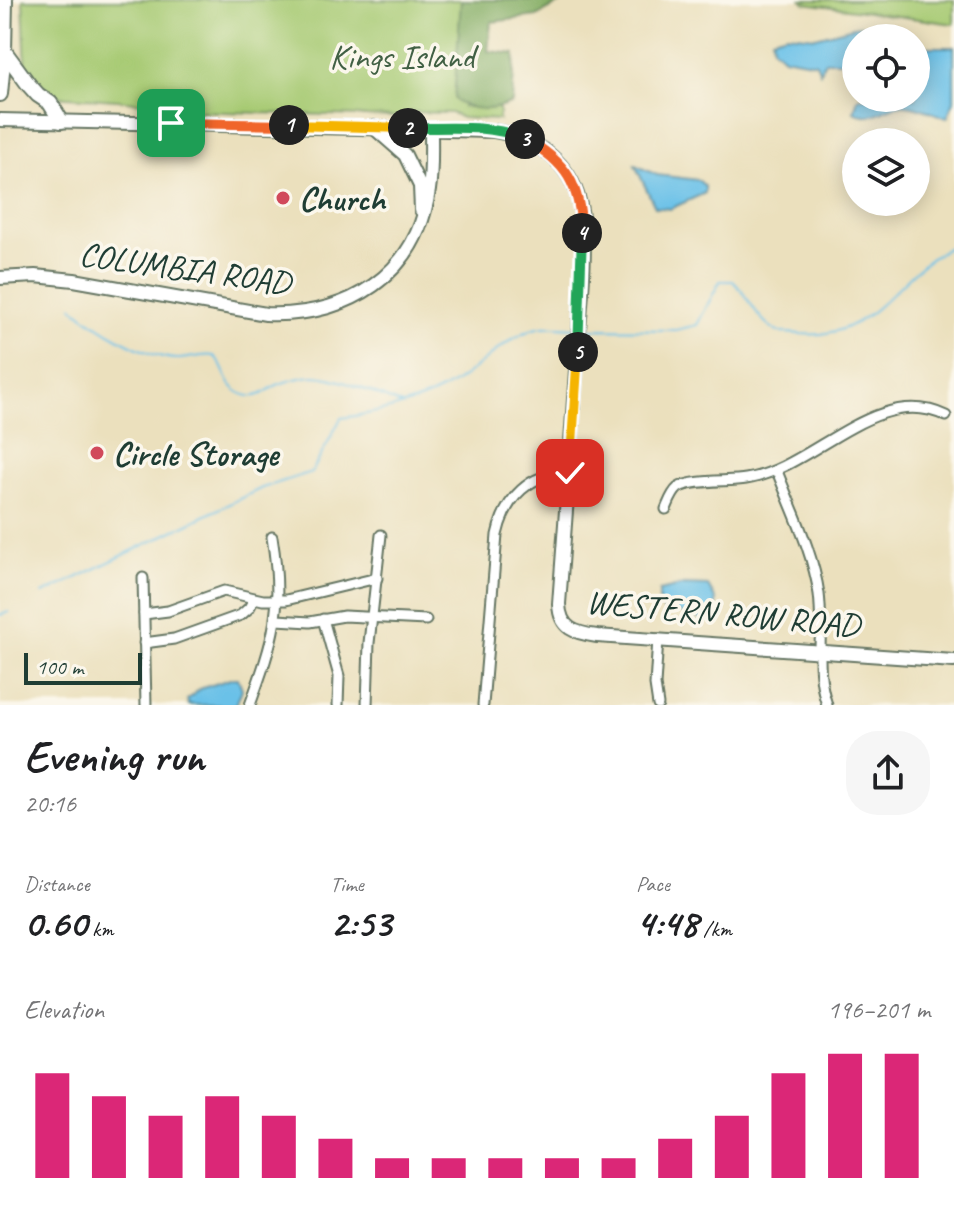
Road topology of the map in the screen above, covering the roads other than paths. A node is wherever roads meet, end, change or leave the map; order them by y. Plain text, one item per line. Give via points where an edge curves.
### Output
1 (5, 0) edge
2 (4, 51) junction
3 (0, 94) edge
4 (0, 120) edge
5 (61, 121) junction
6 (373, 127) junction
7 (431, 129) junction
8 (423, 215) junction
9 (0, 278) edge
10 (946, 416) dead end
11 (777, 471) junction
12 (570, 473) junction
13 (666, 509) dead end
14 (381, 535) dead end
15 (272, 537) dead end
16 (143, 578) dead end
17 (377, 578) junction
18 (254, 599) junction
19 (278, 601) junction
20 (144, 614) junction
21 (373, 617) junction
22 (323, 619) junction
23 (277, 620) junction
24 (426, 620) dead end
25 (658, 639) junction
26 (144, 643) junction
27 (819, 651) junction
28 (954, 661) edge
29 (146, 705) edge
30 (250, 705) edge
31 (338, 705) edge
32 (367, 705) edge
33 (483, 705) edge
34 (658, 705) edge
35 (827, 705) edge

1 - 2 main road
2 - 3 main road
2 - 5 main road
4 - 5 street, WESTERN ROW ROAD
5 - 6 street, WESTERN ROW ROAD
6 - 7 street, WESTERN ROW ROAD
6 - 8 street via 405,155 417,175
7 - 8 street, COLUMBIA ROAD
7 - 12 street, WESTERN ROW ROAD via 510,133 548,152 574,186 582,237
8 - 9 street, COLUMBIA ROAD via 404,254 372,287 333,308 302,314 266,314 74,280
10 - 11 street via 924,409 872,417
11 - 13 street via 682,486
11 - 27 street via 815,575 821,610
12 - 25 street, WESTERN ROW ROAD via 559,604 563,623 580,633
12 - 33 street via 532,481 501,518
14 - 17 street
15 - 19 street
16 - 20 street
17 - 19 street
17 - 21 street
18 - 19 street
18 - 20 street via 224,591
18 - 26 street via 241,615 174,639
19 - 23 street
20 - 26 street
21 - 22 street
21 - 24 street
21 - 32 street
22 - 23 street
22 - 31 street via 339,676
23 - 30 street
25 - 27 street, WESTERN ROW ROAD
25 - 34 street
26 - 29 street
27 - 28 street, WESTERN ROW ROAD
27 - 35 street

